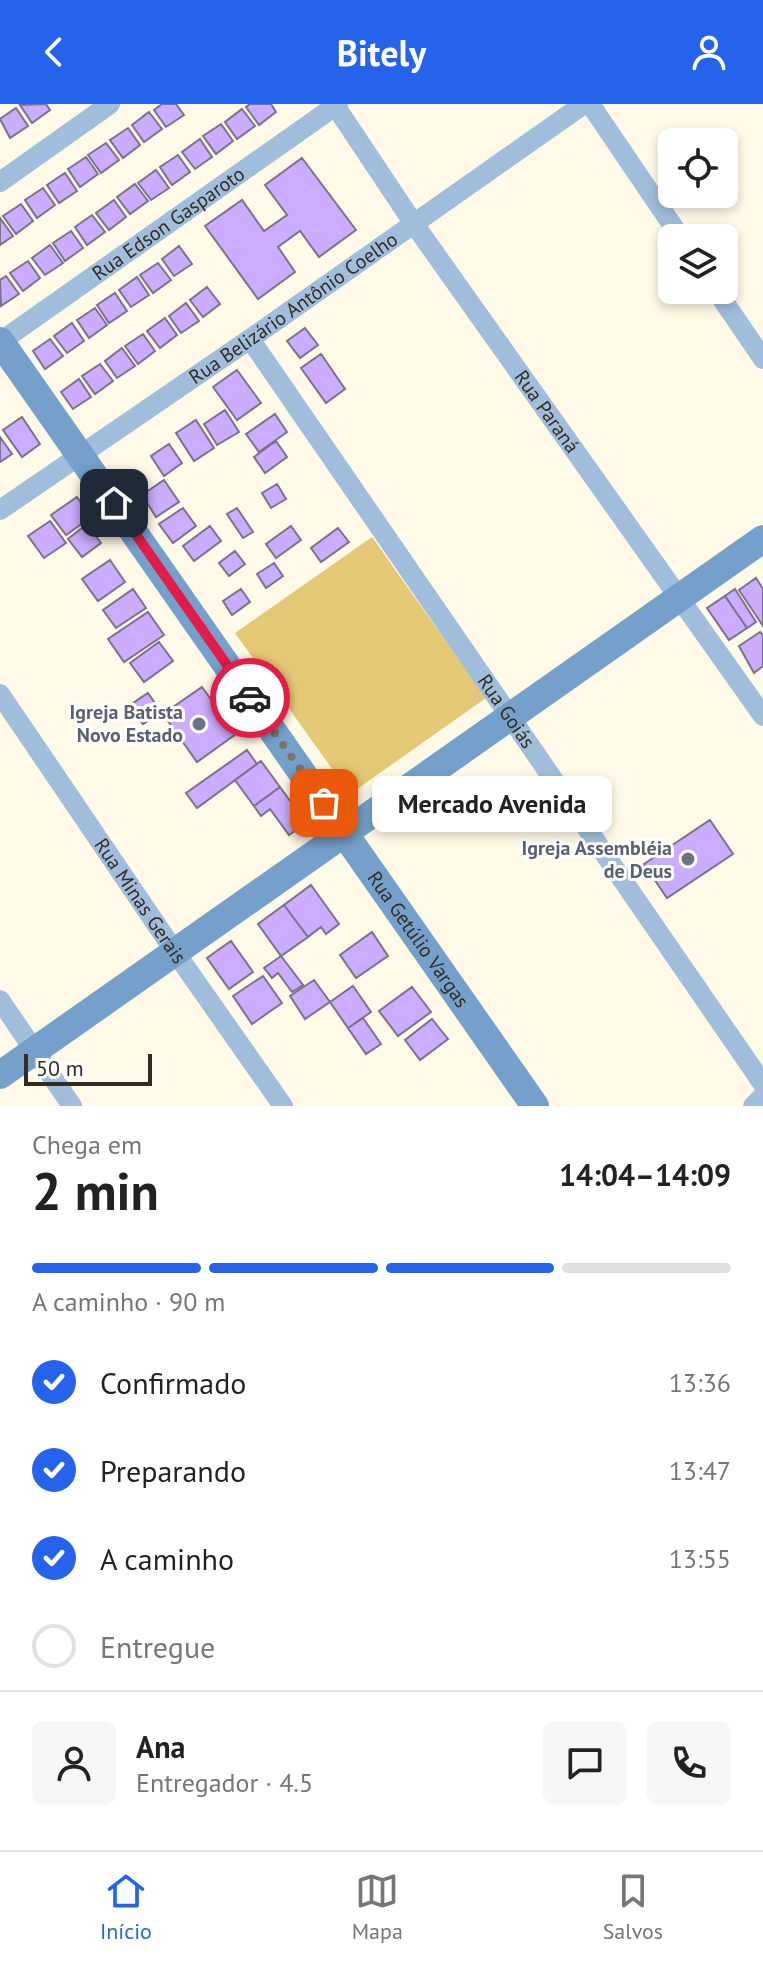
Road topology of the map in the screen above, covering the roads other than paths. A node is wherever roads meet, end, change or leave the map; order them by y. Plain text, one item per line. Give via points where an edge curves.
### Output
1 (110, 104) edge
2 (587, 104) edge
3 (336, 105) edge
4 (0, 182) edge
5 (414, 224) junction
6 (671, 224) edge
7 (726, 304) edge
8 (250, 339) junction
9 (0, 341) edge
10 (763, 359) edge
11 (80, 454) junction
12 (0, 510) edge
13 (763, 539) edge
14 (680, 597) junction
15 (0, 694) edge
16 (510, 716) junction
17 (763, 716) edge
18 (344, 832) junction
19 (175, 952) junction
20 (0, 1000) edge
21 (34, 1051) junction
22 (0, 1075) edge
23 (763, 1084) edge
24 (763, 1096) edge
25 (72, 1106) edge
26 (283, 1106) edge
27 (535, 1106) edge
28 (753, 1106) edge

1 - 4 street
2 - 5 street, Rua Belizário Antônio Coelho
2 - 6 street
3 - 5 street, Rua Paraná
3 - 9 street, Rua Edson Gasparoto
5 - 8 street, Rua Belizário Antônio Coelho
5 - 14 street, Rua Paraná
7 - 10 street
8 - 11 street, Rua Belizário Antônio Coelho
8 - 16 street, Rua Goiás
9 - 11 street, Rua Getúlio Vargas
11 - 12 street, Rua Belizário Antônio Coelho
11 - 18 street, Rua Getúlio Vargas
13 - 14 street
14 - 16 street
14 - 17 street, Rua Paraná
15 - 19 street, Rua Minas Gerais
16 - 18 street
16 - 23 street, Rua Goiás
18 - 19 street
18 - 27 street, Rua Getúlio Vargas
19 - 21 street
19 - 26 street, Rua Minas Gerais
20 - 21 street
21 - 22 street
21 - 25 street
24 - 28 street

